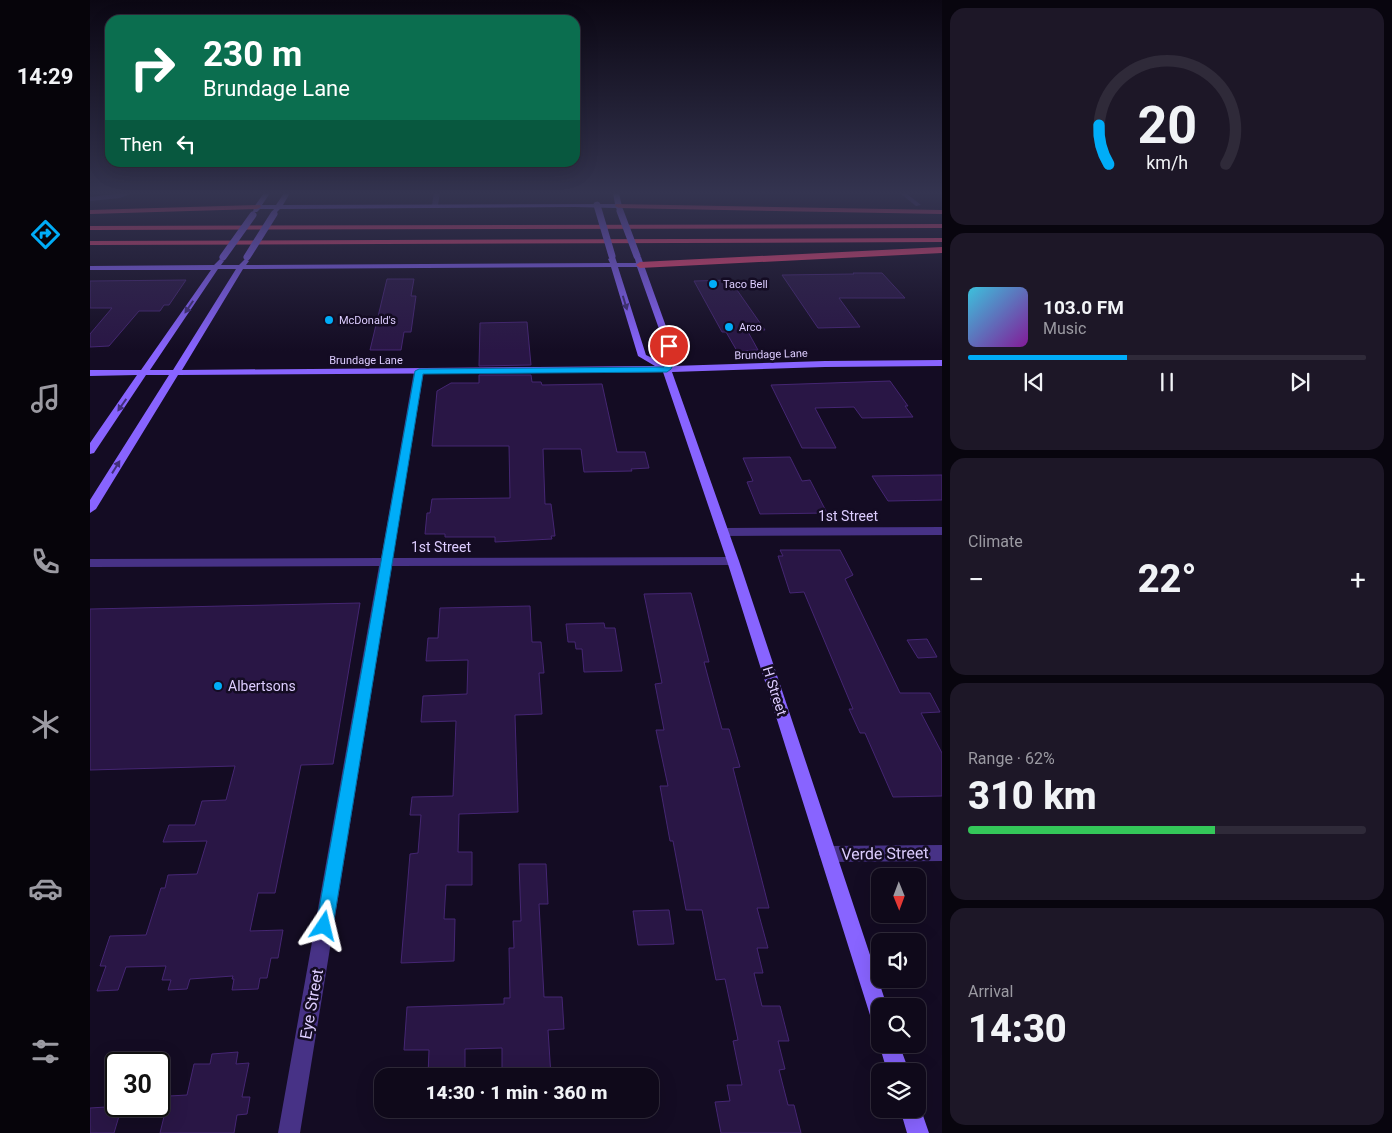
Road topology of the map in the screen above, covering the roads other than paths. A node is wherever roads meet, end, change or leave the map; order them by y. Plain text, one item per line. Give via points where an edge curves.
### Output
1 (231, 246) edge
2 (254, 246) edge
3 (609, 246) edge
4 (633, 246) edge
5 (942, 250) edge
6 (613, 260) junction
7 (638, 260) junction
8 (217, 266) junction
9 (241, 266) junction
10 (90, 268) edge
11 (942, 362) edge
12 (667, 369) junction
13 (419, 371) junction
14 (90, 372) edge
15 (145, 372) junction
16 (176, 372) junction
17 (90, 451) edge
18 (90, 509) edge
19 (942, 531) edge
20 (723, 532) junction
21 (733, 561) junction
22 (90, 563) edge
23 (386, 563) junction
24 (942, 853) edge
25 (828, 854) junction
26 (875, 998) edge
27 (914, 1118) edge
28 (289, 1133) edge
29 (918, 1133) edge

1 - 8 main road, bridge
2 - 9 main road, bridge
3 - 6 main road, bridge
4 - 7 main road, bridge
5 - 7 highway
6 - 7 main road
6 - 9 main road
6 -> 12 main road via 642,356
7 - 12 main road via 673,357
8 - 9 main road
8 - 10 main road
8 -> 15 main road
9 - 16 main road
11 - 12 main road, Brundage Lane
12 - 13 main road, Brundage Lane
12 - 20 main road, H Street
13 - 16 main road, Brundage Lane
13 - 23 street, Eye Street
14 - 15 main road, Brundage Lane
15 - 16 main road, Brundage Lane
15 -> 17 main road
18 -> 16 main road
19 - 20 street, 1st Street
20 - 21 main road, H Street
21 - 23 street, 1st Street
21 - 25 main road, H Street
22 - 23 street, 1st Street
23 - 28 street, Eye Street
24 - 25 street, Verde Street
25 - 26 main road, H Street
27 - 29 main road

